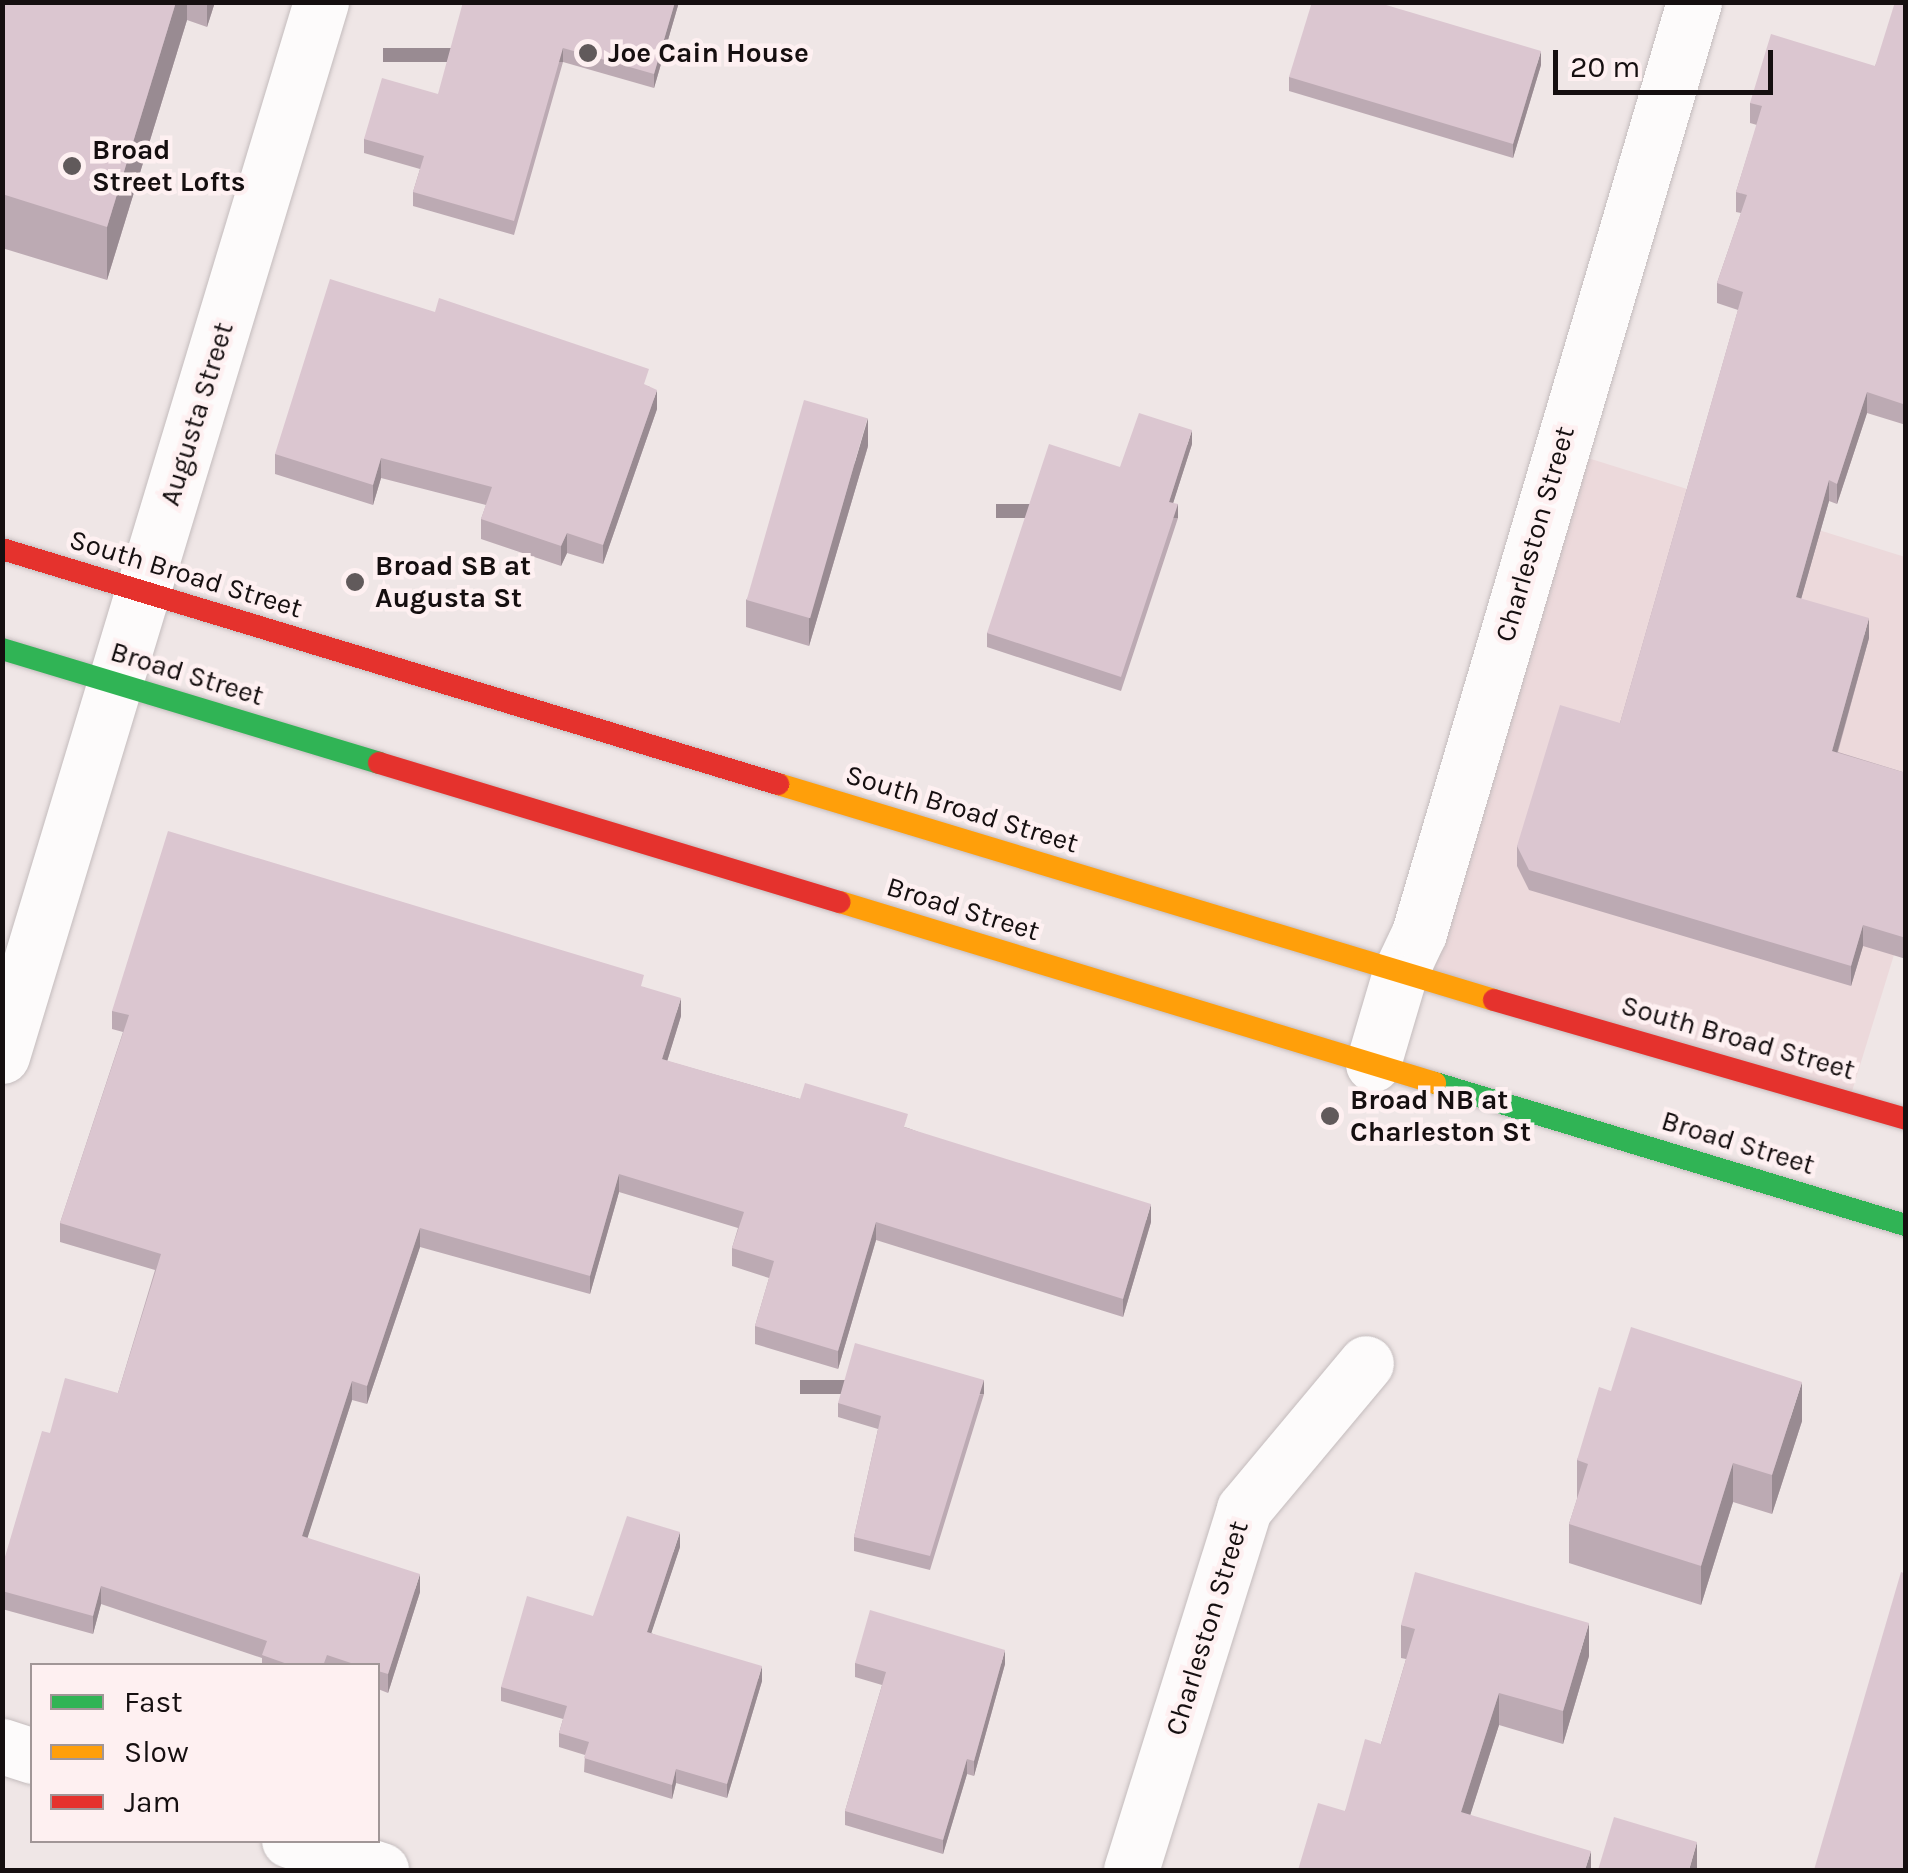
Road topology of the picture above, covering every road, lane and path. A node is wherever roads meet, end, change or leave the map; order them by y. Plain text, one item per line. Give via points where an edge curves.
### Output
1 (322, 2) edge
2 (1694, 2) edge
3 (2, 549) edge
4 (144, 592) junction
5 (2, 649) edge
6 (114, 683) junction
7 (1400, 973) junction
8 (2, 1056) edge
9 (1373, 1064) junction
10 (1906, 1119) edge
11 (1906, 1225) edge
12 (1366, 1364) dead end
13 (2, 1746) edge
14 (30, 1755) edge
15 (298, 1843) edge
16 (381, 1870) edge
17 (1131, 1870) edge

1 - 4 street, Augusta Street
2 - 7 street, Charleston Street via 1420,934
3 - 4 main road, South Broad Street
4 - 6 street, Augusta Street
4 - 7 main road, South Broad Street
5 - 6 main road, Broad Street
6 - 8 street, Augusta Street
6 - 9 main road, Broad Street
7 - 9 street, Charleston Street
7 - 10 main road, South Broad Street
9 - 11 main road, Broad Street
12 - 17 street, Charleston Street via 1244,1508
13 - 14 street
15 - 16 street

